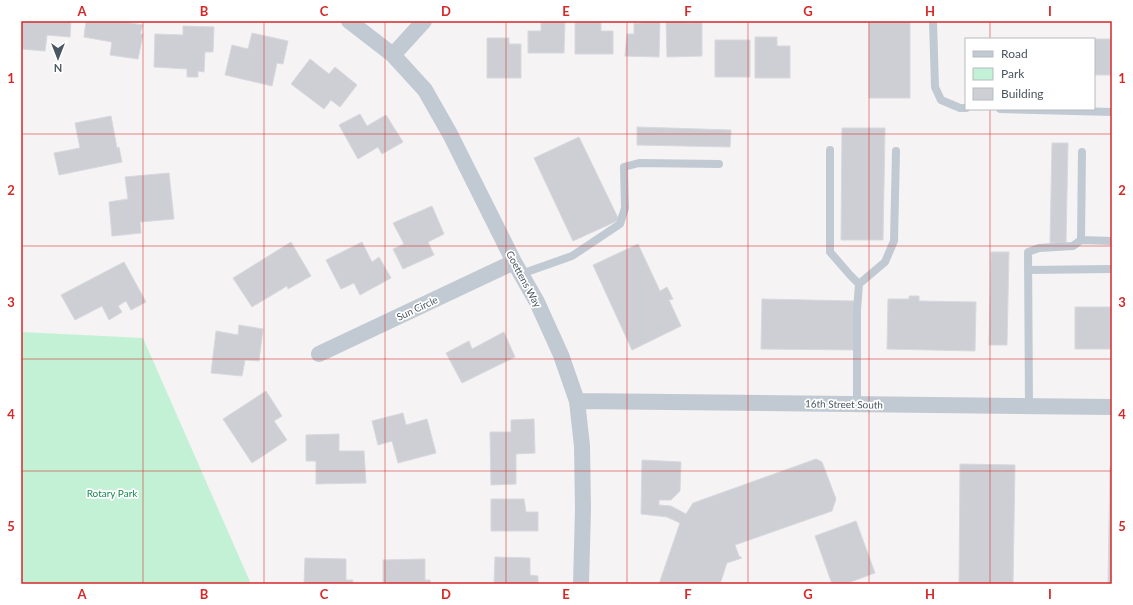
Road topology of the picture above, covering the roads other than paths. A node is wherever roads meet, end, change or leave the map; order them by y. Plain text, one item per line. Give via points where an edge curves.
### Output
1 (349, 21) edge
2 (424, 21) edge
3 (933, 21) edge
4 (393, 55) junction
5 (965, 108) edge
6 (1037, 110) edge
7 (1112, 112) edge
8 (830, 150) dead end
9 (896, 151) dead end
10 (1082, 152) dead end
11 (719, 164) dead end
12 (1081, 240) junction
13 (1112, 241) edge
14 (518, 268) junction
15 (1112, 269) edge
16 (1028, 270) junction
17 (859, 284) junction
18 (319, 354) dead end
19 (577, 401) junction
20 (858, 405) junction
21 (1029, 406) junction
22 (1112, 407) edge
23 (581, 584) edge

1 - 4 street, Goettens Way
2 - 4 street
3 - 5 lane via 935,87 941,100
4 - 14 street, Goettens Way via 425,90
6 - 7 lane
8 - 17 lane via 830,252
9 - 17 lane via 894,241 885,262
10 - 12 lane
11 - 14 lane via 639,163 624,166 625,208 620,224 572,256
12 - 13 lane
12 - 16 lane via 1073,246 1039,248 1028,252
14 - 18 street, Sun Circle
14 - 19 street, Goettens Way via 561,355
15 - 16 lane
16 - 21 lane
17 - 20 lane
19 - 20 street, 16th Street South
19 - 23 street, Goettens Way via 582,446
20 - 21 street, 16th Street South
21 - 22 street, 16th Street South

